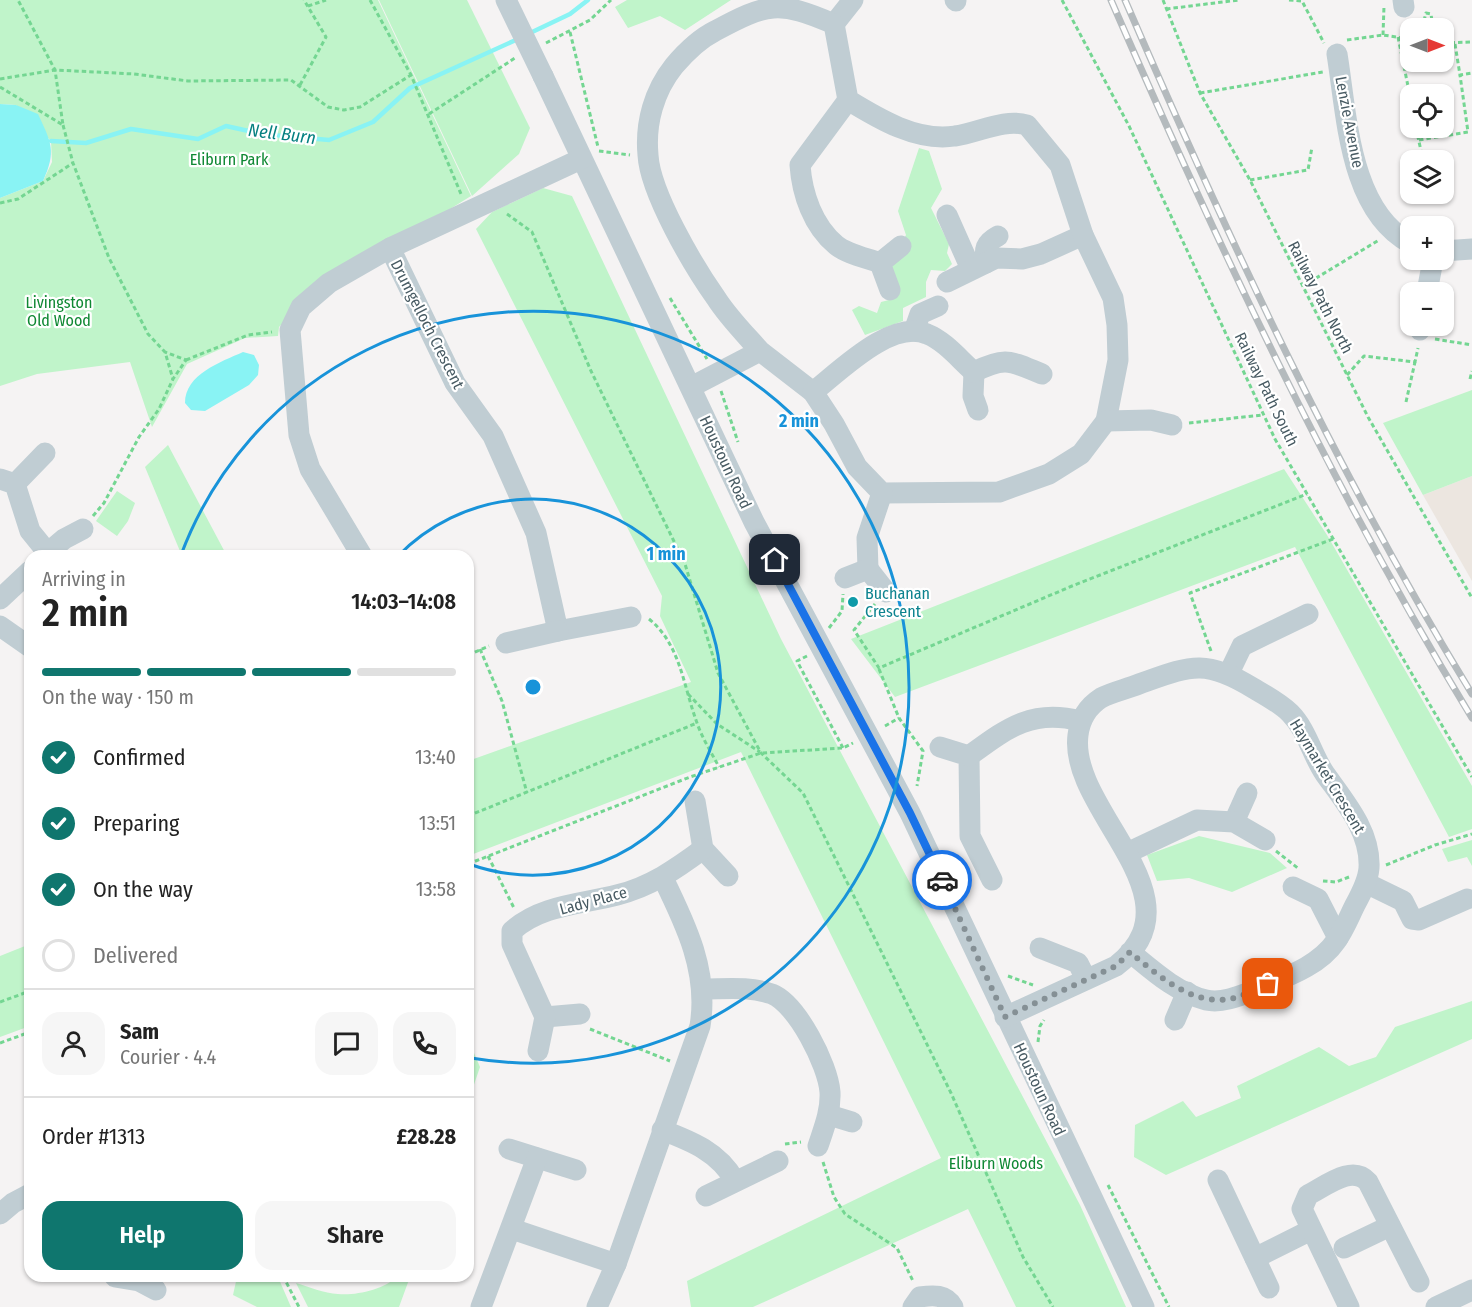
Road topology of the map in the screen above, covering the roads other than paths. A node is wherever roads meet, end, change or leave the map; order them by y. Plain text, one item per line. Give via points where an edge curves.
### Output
1 (506, 0) edge
2 (854, 0) edge
3 (771, 3) edge
4 (834, 24) junction
5 (1334, 52) road end
6 (848, 100) junction
7 (589, 160) junction
8 (947, 215) dead end
9 (1083, 235) junction
10 (998, 236) dead end
11 (1400, 236) edge
12 (901, 246) dead end
13 (390, 248) junction
14 (1472, 249) edge
15 (1454, 250) edge
16 (880, 263) junction
17 (978, 266) junction
18 (947, 282) dead end
19 (890, 290) dead end
20 (938, 306) dead end
21 (914, 330) junction
22 (760, 351) junction
23 (974, 372) junction
24 (1042, 374) dead end
25 (691, 387) junction
26 (813, 392) junction
27 (976, 403) dead end
28 (1106, 421) junction
29 (1172, 425) road end
30 (45, 453) dead end
31 (8, 482) edge
32 (882, 493) junction
33 (83, 529) road end
34 (42, 550) edge
35 (50, 550) edge
36 (358, 550) edge
37 (868, 569) junction
38 (24, 577) edge
39 (844, 578) road end
40 (886, 592) road end
41 (0, 599) edge
42 (1308, 614) dead end
43 (631, 617) road end
44 (0, 626) edge
45 (558, 631) junction
46 (24, 643) edge
47 (506, 643) road end
48 (1220, 670) junction
49 (1080, 721) junction
50 (940, 747) dead end
51 (969, 756) junction
52 (1247, 793) dead end
53 (695, 801) dead end
54 (1234, 822) junction
55 (1265, 840) dead end
56 (703, 849) junction
57 (1127, 853) junction
58 (728, 876) dead end
59 (663, 878) junction
60 (992, 880) dead end
61 (1366, 883) junction
62 (1293, 887) dead end
63 (1467, 899) dead end
64 (1338, 938) junction
65 (1040, 948) dead end
66 (1130, 952) junction
67 (1086, 979) junction
68 (702, 989) junction
69 (1187, 992) junction
70 (577, 1014) road end
71 (545, 1017) junction
72 (1005, 1017) junction
73 (1175, 1020) dead end
74 (538, 1051) dead end
75 (829, 1115) junction
76 (852, 1122) dead end
77 (662, 1130) junction
78 (818, 1146) road end
79 (509, 1149) dead end
80 (537, 1158) junction
81 (778, 1161) road end
82 (576, 1170) dead end
83 (1218, 1180) dead end
84 (735, 1181) junction
85 (706, 1196) dead end
86 (24, 1197) edge
87 (0, 1214) edge
88 (1390, 1226) junction
89 (512, 1228) junction
90 (1311, 1230) junction
91 (1344, 1248) dead end
92 (1255, 1258) junction
93 (616, 1264) junction
94 (1419, 1282) dead end
95 (1269, 1288) dead end
96 (1472, 1290) edge
97 (917, 1302) edge
98 (481, 1307) edge
99 (597, 1307) edge
100 (953, 1307) edge
101 (1144, 1307) edge
102 (1349, 1307) edge
103 (1436, 1307) edge

1 - 7 street, Houstoun Road, bridge
2 - 4 street
3 - 4 street via 805,11
3 - 22 street via 707,35 671,70 655,98 649,123 648,157 678,234 716,299
4 - 6 street
5 - 11 street, Lenzie Avenue via 1350,141 1365,192 1376,213
6 - 9 street via 875,116 931,137 954,137 1006,124 1027,125 1060,165
6 - 16 street via 800,165 802,187 820,228 837,247
7 - 13 street, Drumgelloch Crescent via 489,200
7 - 25 street, Houstoun Road
8 - 17 street via 957,238
9 - 17 street via 1041,254 1022,259 996,258
9 - 28 street via 1113,298 1117,325 1118,360
10 - 17 street via 988,242
12 - 16 street
13 - 36 street, Drumgelloch Crescent via 329,283 301,307 290,330 299,435 306,458
13 - 45 street, Drumgelloch Crescent via 455,383 494,436 536,533
14 - 15 street
16 - 19 street
17 - 18 street
20 - 21 street via 920,314
21 - 23 street via 929,335
21 - 26 street via 883,341 858,356
22 - 25 street
22 - 26 street
23 - 24 street via 997,360
23 - 27 street
25 - 72 street, Houstoun Road via 754,522 825,639
26 - 32 street via 857,467
28 - 29 street via 1153,410
28 - 32 street via 1080,454 1049,474 999,492
30 - 31 street
31 - 34 street
32 - 37 street via 867,538
33 - 35 street
37 - 39 street
37 - 40 street
38 - 41 street
42 - 48 street via 1242,646
43 - 45 street
44 - 46 street
45 - 47 street
48 - 49 street via 1194,667 1166,674 1102,698
48 - 61 street, Haymarket Crescent via 1291,714 1366,839
49 - 51 street via 1042,716 1004,730
49 - 57 street via 1077,745 1082,771
50 - 51 street
51 - 60 street via 970,836
52 - 54 street
53 - 56 street
54 - 55 street
54 - 57 street via 1197,820
56 - 58 street
56 - 59 street, Lady Place
57 - 66 street via 1144,891 1146,914 1141,935
59 - 68 street via 689,931
59 - 71 street, Lady Place via 618,895 574,903 522,922 512,931 512,944
61 - 63 street via 1403,901 1412,919 1419,920
61 - 64 street, Haymarket Crescent
62 - 64 street via 1318,899
64 - 69 street, Haymarket Crescent via 1299,971 1229,999 1207,1000
65 - 67 street via 1078,963
66 - 67 street via 1116,966
66 - 69 street, Haymarket Crescent
67 - 72 street
68 - 75 street via 755,989 774,995 790,1007 820,1062 830,1090
68 - 77 street via 700,1026
69 - 73 street
70 - 71 street
71 - 74 street
72 - 101 street, Houstoun Road
75 - 76 street
75 - 78 street
77 - 84 street via 708,1151
77 - 93 street
79 - 80 street
80 - 82 street
80 - 89 street
81 - 84 street
83 - 92 street
84 - 85 street
86 - 87 street
88 - 90 street via 1368,1182 1362,1175 1352,1173 1308,1195 1302,1209
88 - 91 street
88 - 94 street
89 - 93 street
89 - 98 street
90 - 92 street
90 - 102 street
92 - 95 street
93 - 99 street
96 - 103 street
97 - 100 street via 938,1295

